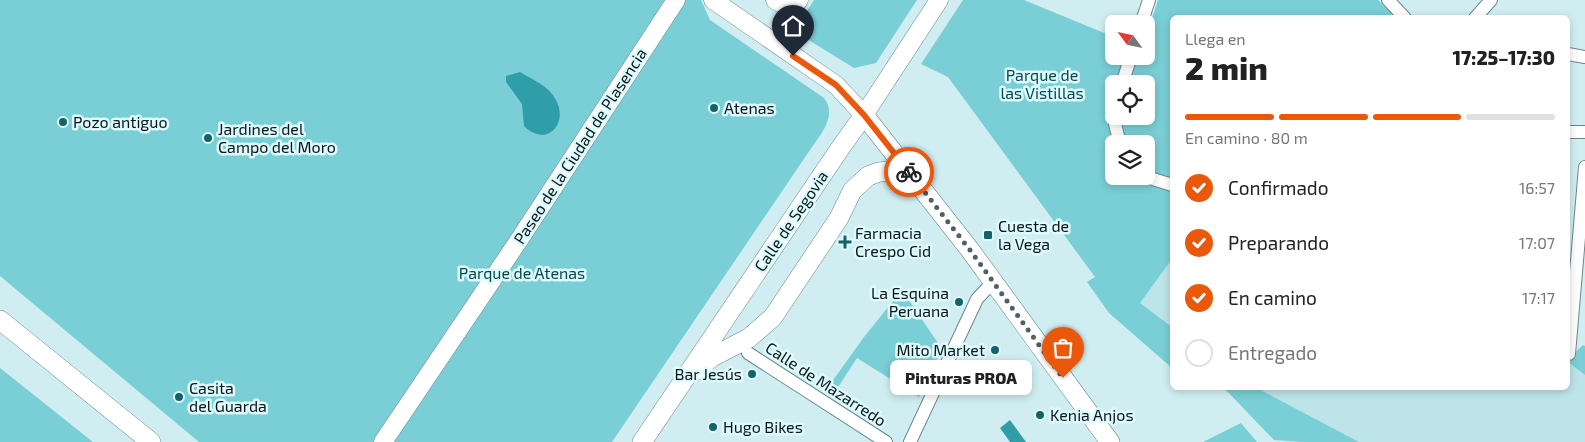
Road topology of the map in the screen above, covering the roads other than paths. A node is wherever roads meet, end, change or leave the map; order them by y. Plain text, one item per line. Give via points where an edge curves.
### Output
1 (676, 0) edge
2 (713, 0) edge
3 (775, 0) edge
4 (799, 0) edge
5 (939, 0) edge
6 (1149, 0) edge
7 (1388, 0) edge
8 (1491, 0) edge
9 (1144, 15) edge
10 (1402, 15) edge
11 (1478, 15) edge
12 (1570, 54) edge
13 (1585, 56) edge
14 (864, 115) junction
15 (1570, 132) edge
16 (1585, 132) edge
17 (1585, 167) edge
18 (907, 168) junction
19 (1155, 180) edge
20 (1170, 184) edge
21 (993, 282) junction
22 (0, 320) edge
23 (1570, 342) edge
24 (748, 353) dead end
25 (679, 387) junction
26 (151, 442) edge
27 (383, 442) edge
28 (642, 442) edge
29 (886, 442) edge
30 (910, 442) edge
31 (1110, 442) edge

1 - 27 street, Paseo de la Ciudad de Plasencia
2 - 14 street via 836,85
3 - 4 street via 786,6 795,5
5 - 14 street, Calle de Segovia
6 - 9 street
7 - 10 street
8 - 11 street
12 - 13 street
14 - 18 main road
14 - 25 main road, Calle de Segovia
15 - 16 street
17 - 23 street
18 - 21 main road
18 - 25 main road via 868,176 852,191 839,218 773,317 750,338 712,357
19 - 20 street
21 - 30 street via 977,299
21 - 31 main road
22 - 26 main road
24 - 29 street, Calle de Mazarredo
25 - 28 main road, Calle de Segovia

